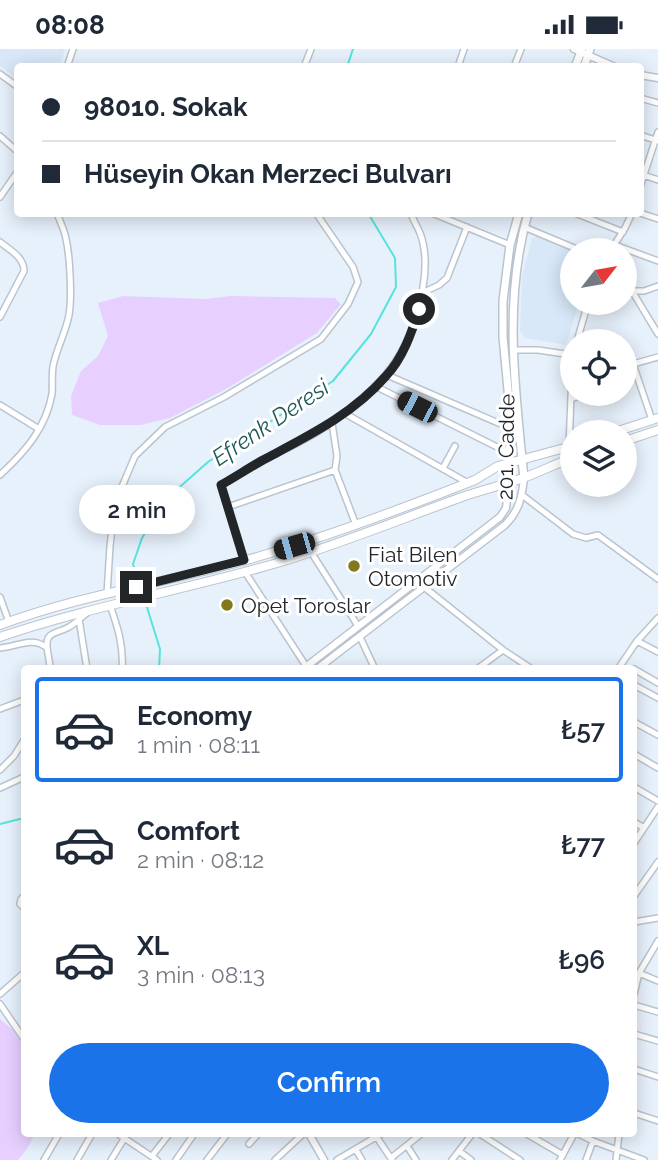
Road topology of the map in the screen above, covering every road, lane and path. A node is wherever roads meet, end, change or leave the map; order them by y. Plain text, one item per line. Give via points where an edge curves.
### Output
1 (583, 51) edge
2 (607, 63) edge
3 (658, 132) edge
4 (0, 137) edge
5 (657, 141) edge
6 (14, 149) edge
7 (644, 170) edge
8 (14, 177) edge
9 (0, 197) edge
10 (58, 217) edge
11 (319, 217) edge
12 (413, 217) edge
13 (442, 217) edge
14 (518, 217) edge
15 (527, 217) edge
16 (585, 217) edge
17 (630, 217) edge
18 (467, 227) junction
19 (524, 227) junction
20 (623, 232) junction
21 (619, 238) edge
22 (0, 242) edge
23 (560, 242) edge
24 (510, 245) junction
25 (637, 255) edge
26 (658, 261) edge
27 (657, 288) edge
28 (424, 292) junction
29 (637, 292) edge
30 (637, 300) edge
31 (0, 317) edge
32 (658, 334) edge
33 (513, 350) junction
34 (560, 353) edge
35 (658, 357) edge
36 (637, 362) edge
37 (387, 375) junction
38 (637, 382) edge
39 (375, 386) junction
40 (0, 405) edge
41 (344, 413) junction
42 (655, 419) edge
43 (332, 423) junction
44 (637, 425) edge
45 (510, 428) junction
46 (39, 429) junction
47 (658, 430) edge
48 (637, 436) edge
49 (455, 446) dead end
50 (560, 450) edge
51 (508, 451) junction
52 (522, 461) junction
53 (560, 462) edge
54 (508, 464) junction
55 (443, 468) junction
56 (335, 470) junction
57 (0, 475) edge
58 (524, 478) junction
59 (509, 482) junction
60 (468, 483) junction
61 (522, 495) junction
62 (228, 507) junction
63 (356, 525) junction
64 (311, 552) junction
65 (244, 560) junction
66 (245, 572) junction
67 (658, 579) edge
68 (424, 587) junction
69 (110, 593) junction
70 (0, 597) edge
71 (113, 604) junction
72 (94, 609) junction
73 (79, 619) junction
74 (656, 623) edge
75 (4, 624) edge
76 (358, 626) junction
77 (0, 637) edge
78 (360, 637) junction
79 (637, 641) junction
80 (46, 647) junction
81 (0, 648) edge
82 (503, 650) junction
83 (658, 652) edge
84 (50, 665) edge
85 (86, 665) edge
86 (122, 665) edge
87 (304, 665) edge
88 (308, 665) edge
89 (322, 665) edge
90 (373, 665) edge
91 (482, 665) edge
92 (526, 665) edge
93 (621, 665) edge
94 (637, 671) edge
95 (658, 683) edge
96 (637, 687) edge
97 (658, 698) edge
98 (21, 702) edge
99 (0, 709) edge
100 (637, 724) edge
101 (658, 735) edge
102 (21, 744) edge
103 (637, 756) edge
104 (1, 768) edge
105 (658, 768) edge
106 (21, 778) edge
107 (0, 788) edge
108 (637, 789) edge
109 (658, 801) edge
110 (658, 807) edge
111 (637, 824) edge
112 (644, 828) junction
113 (637, 838) edge
114 (658, 862) edge
115 (637, 892) edge
116 (658, 918) edge
117 (637, 922) edge
118 (658, 941) edge
119 (655, 952) edge
120 (639, 973) junction
121 (21, 976) edge
122 (637, 981) edge
123 (658, 981) edge
124 (0, 994) edge
125 (0, 1004) edge
126 (637, 1006) edge
127 (658, 1012) edge
128 (21, 1035) edge
129 (637, 1035) edge
130 (658, 1041) edge
131 (637, 1070) edge
132 (658, 1077) edge
133 (637, 1114) edge
134 (658, 1121) edge
135 (57, 1137) edge
136 (90, 1137) edge
137 (122, 1137) edge
138 (126, 1137) edge
139 (167, 1137) edge
140 (192, 1137) edge
141 (225, 1137) edge
142 (255, 1137) edge
143 (300, 1137) edge
144 (311, 1137) edge
145 (374, 1137) edge
146 (378, 1137) edge
147 (418, 1137) edge
148 (470, 1137) edge
149 (485, 1137) edge
150 (531, 1137) edge
151 (572, 1137) edge
152 (585, 1137) edge
153 (619, 1137) edge
154 (593, 1141) junction
155 (249, 1144) dead end
156 (407, 1146) junction
157 (617, 1149) junction
158 (356, 1150) junction
159 (459, 1151) junction
160 (145, 1152) junction
161 (154, 1158) edge
162 (561, 1158) edge
163 (391, 1159) edge
164 (44, 1160) edge
165 (77, 1160) edge
166 (111, 1160) edge
167 (142, 1160) edge
168 (176, 1160) edge
169 (206, 1160) edge
170 (275, 1160) edge
171 (324, 1160) edge
172 (337, 1160) edge
173 (362, 1160) edge
174 (416, 1160) edge
175 (452, 1160) edge
176 (471, 1160) edge
177 (520, 1160) edge
178 (586, 1160) edge
179 (615, 1160) edge
180 (644, 1160) edge

1 - 2 street
3 - 5 street
4 - 6 street
5 - 7 street
8 - 9 street
10 - 46 street via 66,239 70,312
11 - 69 street via 353,267 358,282 348,304 321,338 165,427 135,456 115,503
12 - 28 street via 424,253
13 - 18 street
14 - 24 main road, 201. Cadde
15 - 19 main road, 201. Cadde
16 - 20 street
17 - 20 street
18 - 24 street
18 - 28 street via 447,278
19 - 23 street
19 - 33 main road, 201. Cadde
20 - 21 street
22 - 31 street via 24,264
24 - 45 main road, 201. Cadde via 503,301
25 - 26 street
27 - 29 street
28 - 37 street via 414,325
30 - 32 street
33 - 34 street
33 - 52 main road, 201. Cadde
35 - 36 street
37 - 39 street
37 - 45 street
38 - 42 street
39 - 41 street
39 - 51 street
40 - 46 street
41 - 43 street
41 - 55 street
42 - 44 main road
43 - 56 street
43 - 62 street via 221,485
45 - 51 main road, 201. Cadde
46 - 57 street
47 - 48 main road
49 - 55 street
50 - 52 main road
51 - 54 main road, 201. Cadde
52 - 54 main road
52 - 58 main road, 201. Cadde
53 - 58 main road
54 - 59 main road, 201. Cadde
54 - 60 main road
55 - 60 street
56 - 62 street
56 - 63 street
58 - 59 main road
58 - 61 street, 201. Cadde
59 - 64 main road
59 - 76 street, 201. Cadde via 506,508 500,517
60 - 63 main road
61 - 67 street via 573,534 598,535
61 - 68 street, 201. Cadde via 513,518
62 - 65 street
63 - 65 main road
64 - 66 main road
64 - 76 street
65 - 69 main road
66 - 71 main road
66 - 87 street
68 - 78 street, 201. Cadde
68 - 82 street
69 - 75 main road
70 - 75 street
71 - 72 main road
71 - 86 street
72 - 73 street
72 - 77 main road
73 - 80 street via 51,634
73 - 85 street
74 - 79 street
76 - 88 street, 201. Cadde
78 - 89 street, 201. Cadde
78 - 90 street
79 - 83 street
79 - 93 street
80 - 81 street via 33,641
80 - 84 street
82 - 91 street
82 - 92 street
94 - 95 street
96 - 97 street
98 - 99 street
100 - 101 street
102 - 104 street
103 - 105 street
106 - 107 street
108 - 109 street
110 - 112 street
111 - 112 street
112 - 113 street
114 - 115 street
116 - 117 street
118 - 119 street
119 - 120 street
120 - 122 street
120 - 123 street
121 - 124 street
125 - 128 street
126 - 127 street
129 - 130 street
131 - 132 street
133 - 134 street
135 - 164 street
136 - 165 street
137 - 166 street
138 - 160 street
139 - 161 street
140 - 168 street
141 - 169 street
142 - 155 street
143 - 170 street
144 - 171 street
145 - 158 street
146 - 163 street
147 - 156 street
148 - 159 street
149 - 177 street
150 - 162 street
151 - 162 street
152 - 154 street
153 - 157 street
154 - 157 street
154 - 178 street
156 - 163 street
156 - 174 street
157 - 179 street
157 - 180 street
158 - 172 street
158 - 173 street
159 - 175 street
159 - 176 street
160 - 161 street
160 - 167 street

